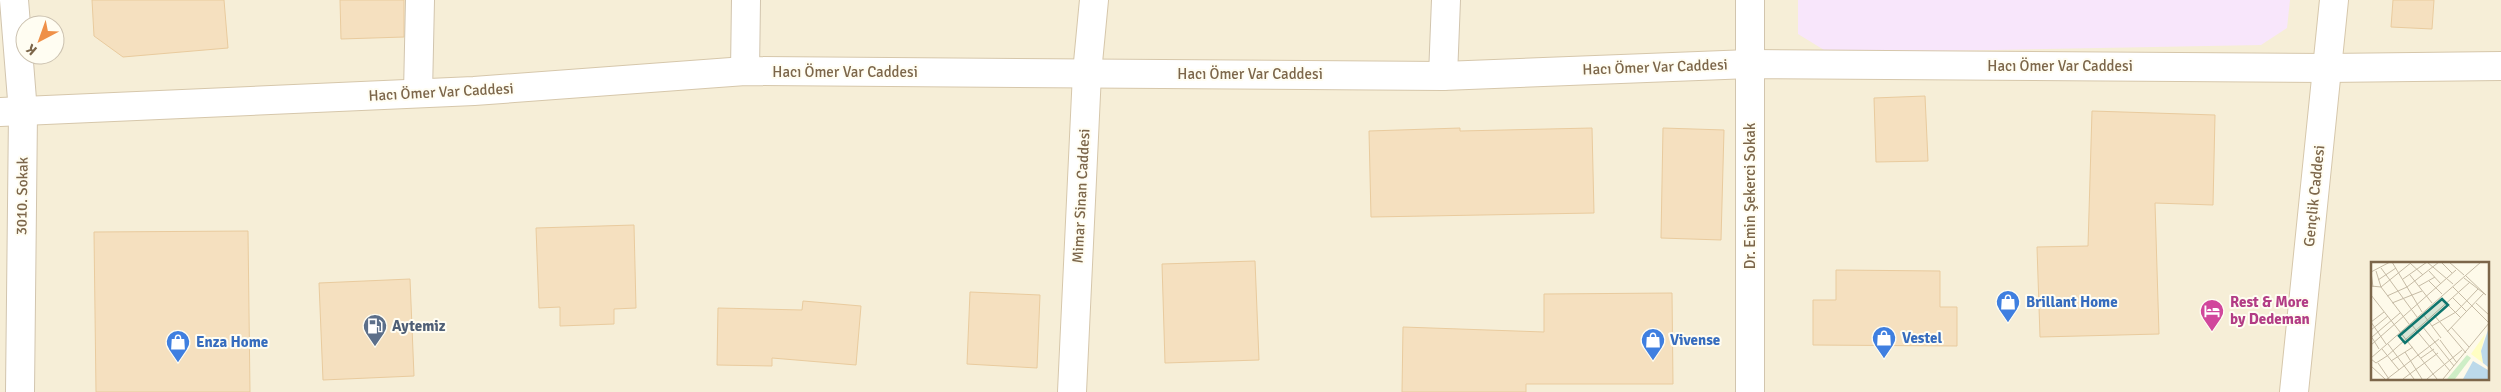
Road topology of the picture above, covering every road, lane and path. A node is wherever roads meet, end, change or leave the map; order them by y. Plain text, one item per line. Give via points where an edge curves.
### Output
1 (14, 0) edge
2 (420, 0) edge
3 (746, 0) edge
4 (1094, 0) edge
5 (1446, 0) edge
6 (1750, 0) edge
7 (2334, 0) edge
8 (1750, 64) junction
9 (2501, 66) edge
10 (2327, 68) junction
11 (746, 72) junction
12 (1087, 73) junction
13 (1443, 76) junction
14 (418, 93) junction
15 (11, 112) edge
16 (20, 392) edge
17 (1072, 392) edge
18 (1750, 392) edge
19 (2294, 392) edge

1 - 15 street, 3010. Sokak
2 - 14 street
3 - 11 street
4 - 12 street, Mimar Sinan Caddesi
5 - 13 street
6 - 8 street, Dr. Emin Şekerci Sokak
7 - 10 street, Gençlik Caddesi
8 - 10 street, Hacı Ömer Var Caddesi
8 - 13 street, Hacı Ömer Var Caddesi
8 - 18 street, Dr. Emin Şekerci Sokak
9 - 10 street, Hacı Ömer Var Caddesi
10 - 19 street, Gençlik Caddesi
11 - 12 street, Hacı Ömer Var Caddesi
11 - 14 street, Hacı Ömer Var Caddesi
12 - 13 street, Hacı Ömer Var Caddesi
12 - 17 street, Mimar Sinan Caddesi
14 - 15 street, Hacı Ömer Var Caddesi
15 - 16 street, 3010. Sokak

